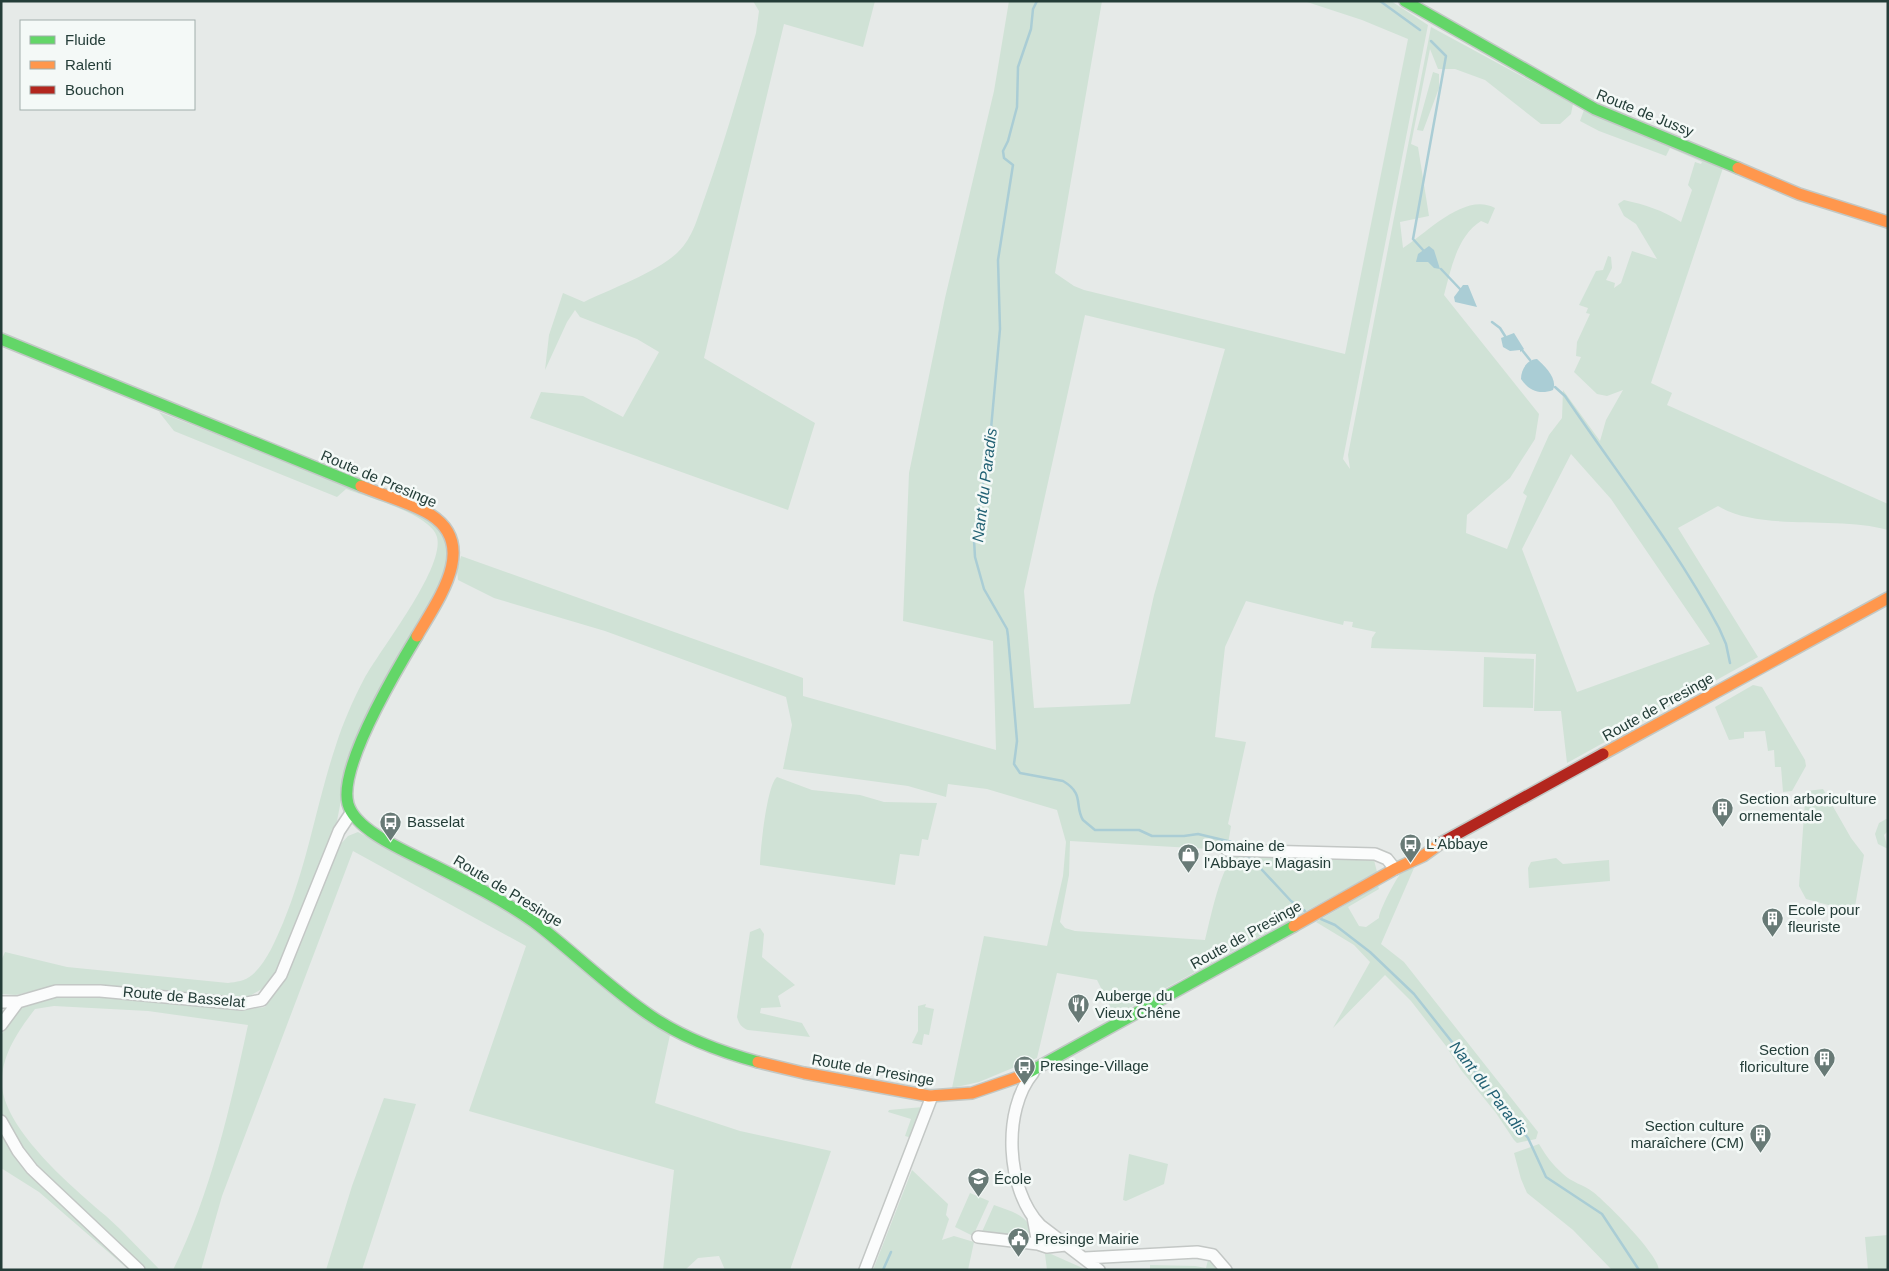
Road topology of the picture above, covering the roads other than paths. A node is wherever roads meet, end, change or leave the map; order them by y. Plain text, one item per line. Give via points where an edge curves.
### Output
1 (1405, 1) edge
2 (1888, 222) edge
3 (1, 339) edge
4 (1888, 598) edge
5 (351, 814) junction
6 (1236, 851) dead end
7 (1395, 868) junction
8 (1, 1002) edge
9 (18, 1002) junction
10 (1, 1025) edge
11 (1033, 1073) junction
12 (932, 1096) junction
13 (1, 1121) edge
14 (1032, 1218) junction
15 (978, 1236) dead end
16 (1038, 1244) junction
17 (1066, 1244) junction
18 (1085, 1258) junction
19 (139, 1270) edge
20 (865, 1270) edge
21 (1099, 1270) edge
22 (1226, 1270) edge

1 - 2 street, Route de Jussy via 1601,112 1799,194
3 - 5 street, Route de Presinge via 430,514 446,528 454,545 452,569 385,686 366,726 348,788
4 - 7 street, Route de Presinge via 1443,842 1423,856
5 - 9 street, Route de Basselat via 339,831 281,975 262,1000 242,1004 129,992 84,991 42,994
5 - 12 street, Route de Presinge via 372,831 540,926 664,1024 724,1051 774,1068
6 - 7 street via 1375,854 1387,859
7 - 11 street, Route de Presinge
8 - 9 street, Route de Basselat
9 - 10 street
11 - 12 street, Route de Presinge via 975,1092
11 - 14 street via 1024,1085 1013,1113 1011,1134 1018,1182
12 - 20 street
13 - 19 street via 32,1169
14 - 16 street
14 - 17 street
15 - 16 street
16 - 17 street via 1052,1248
17 - 18 street
18 - 21 street
18 - 22 street via 1196,1252 1213,1255

